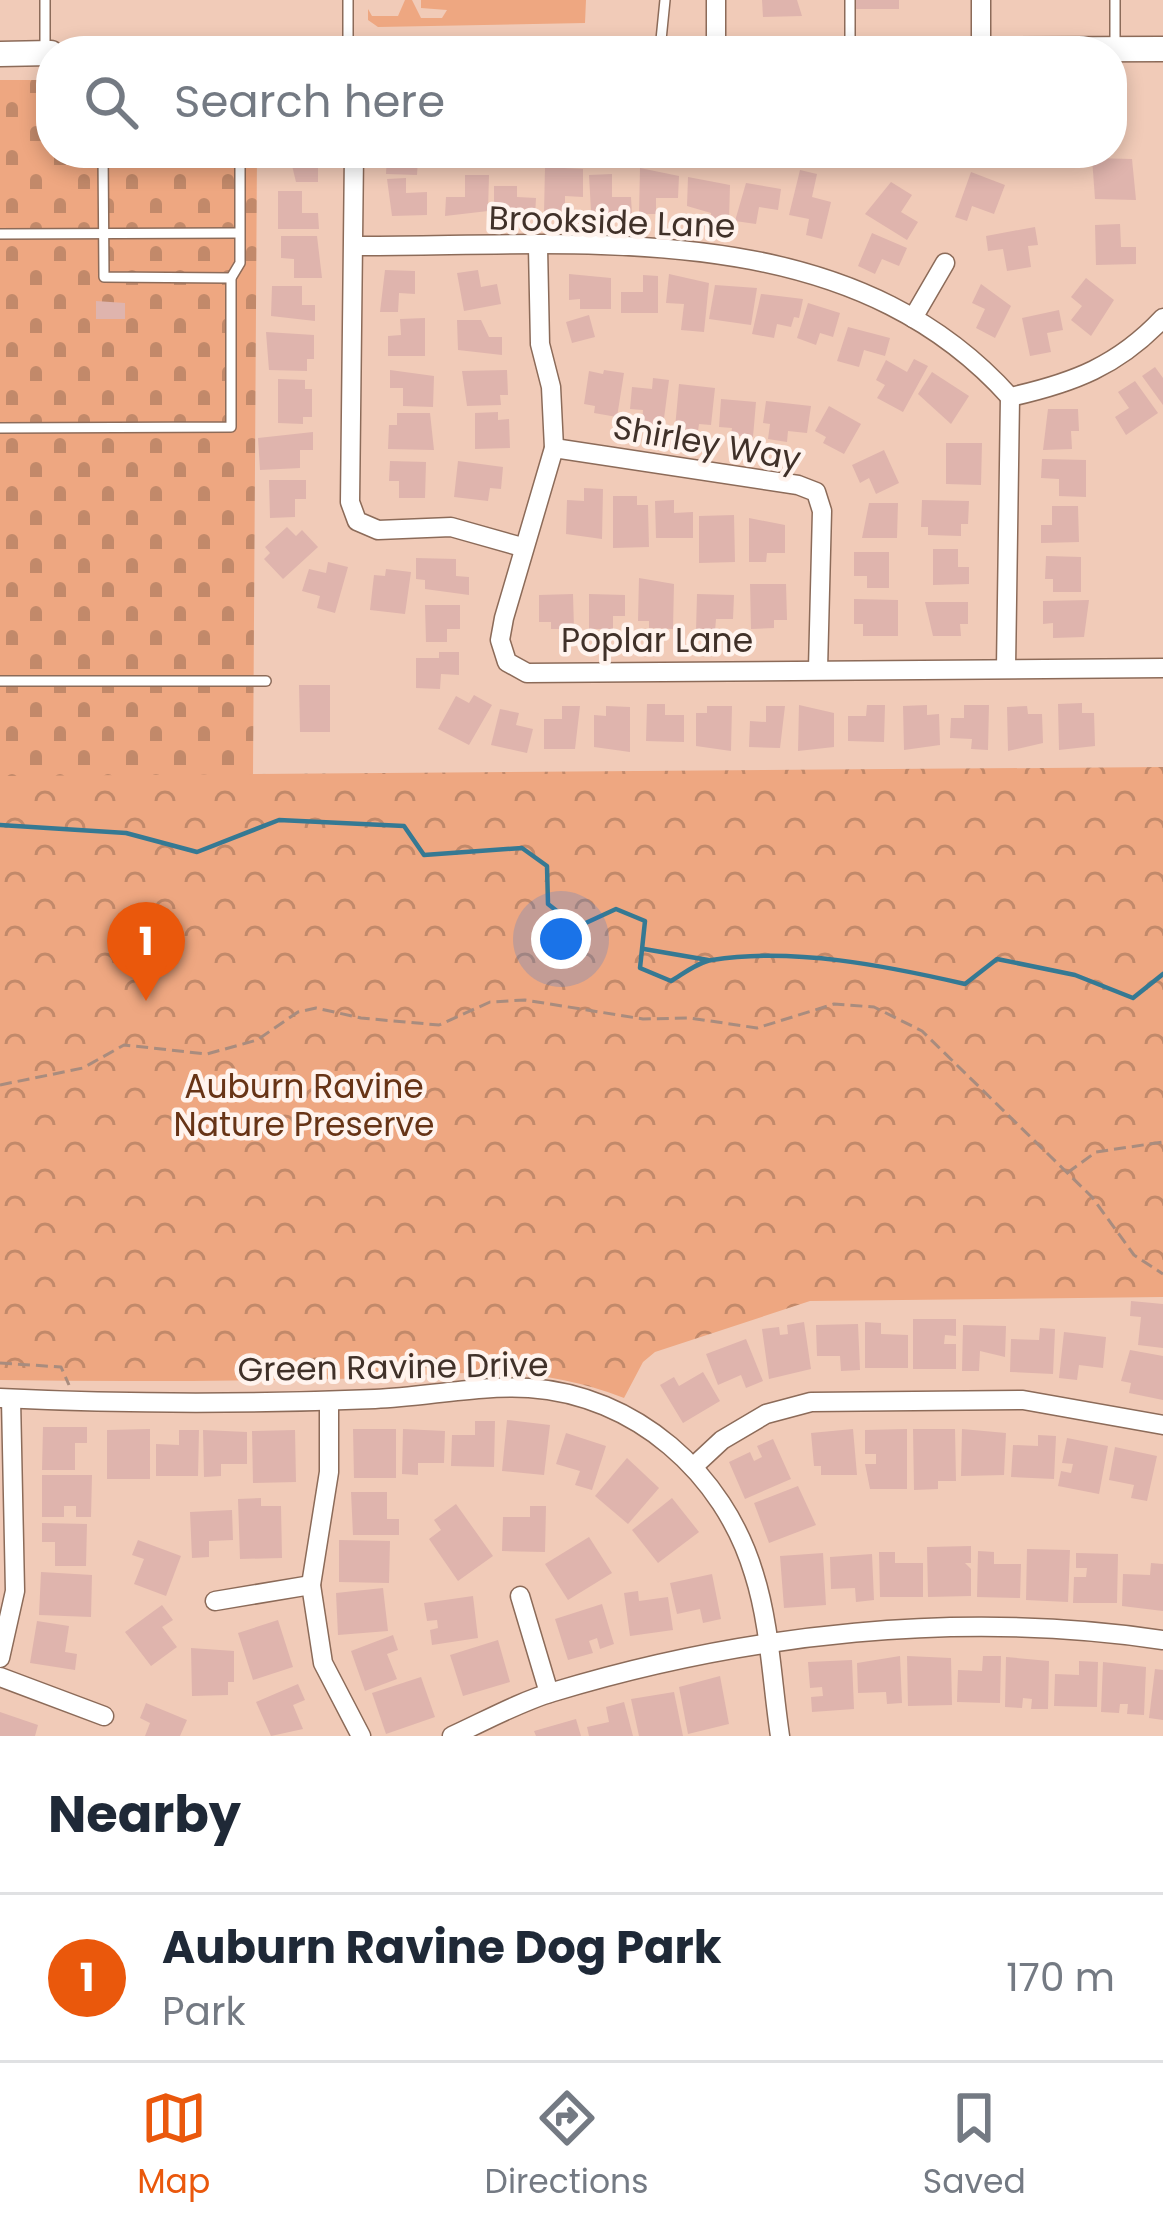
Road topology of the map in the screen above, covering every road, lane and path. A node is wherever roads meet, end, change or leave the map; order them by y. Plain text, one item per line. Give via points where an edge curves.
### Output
1 (45, 0) edge
2 (348, 0) edge
3 (665, 0) edge
4 (716, 0) edge
5 (850, 0) edge
6 (981, 0) edge
7 (1115, 0) edge
8 (47, 36) edge
9 (348, 36) edge
10 (661, 36) edge
11 (716, 36) edge
12 (850, 36) edge
13 (981, 36) edge
14 (1115, 36) edge
15 (1127, 49) edge
16 (1163, 49) edge
17 (36, 53) edge
18 (0, 54) edge
19 (103, 168) edge
20 (240, 168) edge
21 (354, 168) edge
22 (103, 233) junction
23 (238, 233) junction
24 (0, 235) edge
25 (354, 246) junction
26 (538, 247) junction
27 (946, 262) dead end
28 (231, 278) junction
29 (913, 318) junction
30 (1163, 318) edge
31 (1010, 397) junction
32 (0, 428) edge
33 (554, 448) junction
34 (522, 547) junction
35 (1006, 668) junction
36 (1163, 668) edge
37 (818, 669) junction
38 (0, 680) edge
39 (266, 681) dead end
40 (0, 1085) edge
41 (1163, 1142) edge
42 (1067, 1173) junction
43 (1163, 1274) edge
44 (0, 1363) edge
45 (6, 1399) edge
46 (70, 1399) junction
47 (329, 1401) junction
48 (1163, 1425) edge
49 (693, 1467) junction
50 (311, 1585) junction
51 (520, 1596) dead end
52 (215, 1601) dead end
53 (1163, 1640) edge
54 (766, 1643) junction
55 (0, 1658) edge
56 (0, 1677) edge
57 (549, 1693) junction
58 (104, 1716) dead end
59 (361, 1736) edge
60 (452, 1736) edge
61 (780, 1736) edge

1 - 8 lane
2 - 9 lane
3 - 10 lane
4 - 11 street
5 - 12 lane
6 - 13 street
7 - 14 lane
15 - 16 street
17 - 18 street
19 - 22 lane
20 - 23 lane
21 - 25 street
22 - 23 lane
22 - 24 lane
22 - 28 lane via 107,279
23 - 28 lane via 240,262
25 - 26 street, Brookside Lane
25 - 34 street via 350,502 357,521 378,530 451,527
26 - 29 street, Brookside Lane via 658,248 766,261 819,274
26 - 33 street, Poplar Lane
27 - 29 street
28 - 32 lane via 228,430
29 - 31 street, Brookside Lane
30 - 31 street via 1112,363 1071,385
31 - 35 street
33 - 34 street, Poplar Lane
33 - 37 street, Shirley Way via 816,492
34 - 37 street, Poplar Lane via 500,640 507,662 527,673
35 - 36 street, Poplar Lane
35 - 37 street, Poplar Lane
38 - 39 lane
40 - 42 path via 83,1067 124,1046 207,1054 257,1040 316,1008 431,1026 490,1002 541,1001 758,1028 823,1006 859,1004 912,1023
41 - 42 path via 1096,1152
42 - 43 path via 1134,1256
44 - 46 path via 61,1367
45 - 46 street, Green Ravine Drive
45 - 55 street via 15,1591
46 - 47 street, Green Ravine Drive
47 - 49 street, Green Ravine Drive via 478,1388 585,1397 632,1417
47 - 50 street via 329,1472
48 - 49 street via 1023,1400 811,1402 766,1414
49 - 54 street, Green Ravine Drive via 738,1535
50 - 52 street
50 - 59 street via 323,1663
51 - 57 street
53 - 54 street via 951,1627
54 - 57 street
54 - 61 street, Green Ravine Drive
56 - 58 street
57 - 60 street

